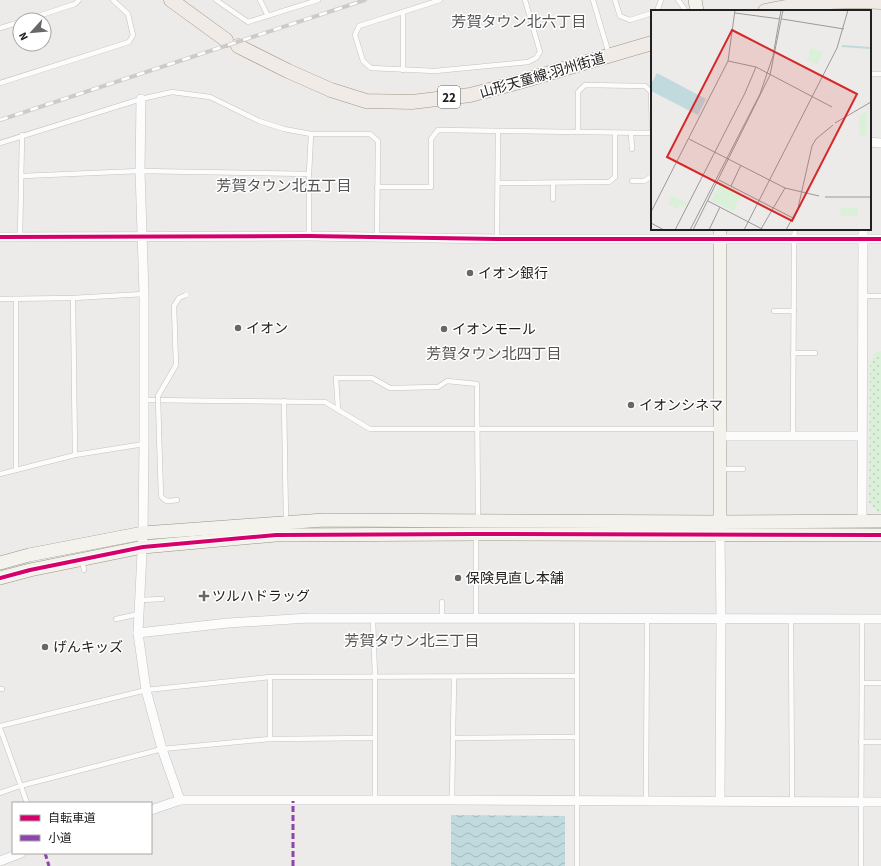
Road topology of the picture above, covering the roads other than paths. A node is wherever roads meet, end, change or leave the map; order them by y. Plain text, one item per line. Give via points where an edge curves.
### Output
1 (79, 0) edge
2 (113, 0) edge
3 (171, 0) edge
4 (216, 0) edge
5 (260, 0) edge
6 (318, 0) edge
7 (440, 0) edge
8 (525, 0) edge
9 (593, 0) edge
10 (615, 0) edge
11 (661, 0) edge
12 (678, 0) edge
13 (695, 0) edge
14 (881, 2) edge
15 (792, 3) edge
16 (864, 4) edge
17 (657, 10) edge
18 (685, 10) edge
19 (697, 10) edge
20 (768, 10) edge
21 (50, 12) edge
22 (403, 12) junction
23 (651, 13) edge
24 (268, 16) junction
25 (12, 24) edge
26 (0, 28) edge
27 (651, 43) edge
28 (609, 56) junction
29 (402, 70) junction
30 (0, 83) edge
31 (651, 92) edge
32 (141, 99) junction
33 (498, 131) junction
34 (578, 132) junction
35 (615, 133) junction
36 (632, 133) junction
37 (651, 133) edge
38 (311, 134) junction
39 (22, 135) junction
40 (871, 142) edge
41 (0, 143) edge
42 (881, 143) edge
43 (632, 149) dead end
44 (140, 171) junction
45 (309, 174) junction
46 (22, 176) junction
47 (651, 177) edge
48 (632, 180) dead end
49 (553, 182) junction
50 (498, 183) junction
51 (377, 187) junction
52 (553, 199) dead end
53 (795, 230) edge
54 (863, 230) edge
55 (720, 234) edge
56 (309, 236) junction
57 (377, 236) junction
58 (0, 237) edge
59 (20, 237) junction
60 (142, 237) junction
61 (497, 239) junction
62 (794, 239) junction
63 (863, 239) junction
64 (881, 239) edge
65 (144, 294) junction
66 (186, 295) dead end
67 (862, 296) junction
68 (881, 296) edge
69 (73, 298) junction
70 (0, 299) edge
71 (16, 299) junction
72 (774, 311) dead end
73 (794, 311) junction
74 (793, 353) junction
75 (815, 353) dead end
76 (144, 400) junction
77 (284, 401) junction
78 (338, 409) junction
79 (477, 429) junction
80 (719, 433) junction
81 (793, 436) junction
82 (862, 436) junction
83 (144, 444) junction
84 (75, 455) junction
85 (720, 469) junction
86 (743, 469) dead end
87 (16, 470) junction
88 (0, 474) edge
89 (177, 500) dead end
90 (478, 521) junction
91 (862, 521) junction
92 (881, 521) edge
93 (286, 523) junction
94 (720, 528) junction
95 (143, 533) junction
96 (476, 534) junction
97 (881, 535) edge
98 (142, 547) junction
99 (0, 563) edge
100 (0, 578) edge
101 (476, 579) junction
102 (492, 579) dead end
103 (162, 599) dead end
104 (140, 600) junction
105 (442, 602) dead end
106 (139, 614) junction
107 (647, 618) junction
108 (116, 619) dead end
109 (373, 619) junction
110 (442, 619) junction
111 (476, 619) junction
112 (577, 619) junction
113 (721, 619) junction
114 (862, 619) junction
115 (881, 619) edge
116 (791, 620) junction
117 (138, 633) junction
118 (576, 676) junction
119 (375, 677) junction
120 (454, 677) junction
121 (270, 678) junction
122 (862, 683) junction
123 (881, 683) edge
124 (146, 690) junction
125 (0, 727) edge
126 (577, 737) junction
127 (374, 738) junction
128 (454, 738) junction
129 (270, 739) junction
130 (862, 742) junction
131 (881, 742) edge
132 (162, 748) junction
133 (20, 786) junction
134 (0, 793) edge
135 (180, 800) junction
136 (375, 800) junction
137 (452, 800) junction
138 (646, 800) junction
139 (577, 801) junction
140 (720, 801) junction
141 (792, 801) junction
142 (26, 802) edge
143 (861, 802) junction
144 (881, 802) edge
145 (152, 810) edge
146 (19, 854) edge
147 (0, 861) edge
148 (577, 866) edge
149 (861, 866) edge

1 - 21 lane via 75,4
2 - 30 lane via 128,14 133,35 129,42
3 - 28 main road, 山形天童線;羽州街道 / 22 via 238,46 331,90 366,101 412,102 470,94
4 - 24 lane via 248,22
5 - 24 lane
6 - 24 lane
7 - 22 lane
8 - 29 lane via 540,52 536,58 528,62 435,71
9 - 28 lane
10 - 23 lane via 620,16 630,20
11 - 17 lane
12 - 18 lane
13 - 19 street
14 - 16 main road
15 - 16 main road
15 - 20 main road
22 - 29 lane
22 - 29 lane via 359,26 355,35 363,61 371,68
25 - 26 lane
27 - 28 main road, 山形天童線;羽州街道 / 22
31 - 34 lane via 645,86 586,85 578,92
32 - 38 lane via 172,92 210,98 260,121
32 - 39 lane
32 - 44 street
33 - 34 lane
33 - 50 lane
33 - 51 lane via 438,130 431,139 431,187
34 - 35 lane
35 - 36 lane
35 - 49 lane via 615,177 609,182
36 - 37 lane
36 - 43 lane
38 - 45 lane
38 - 51 lane via 370,134 378,141
39 - 41 lane
39 - 46 lane
40 - 42 street
44 - 45 lane
44 - 46 lane
44 - 60 street
45 - 56 lane
46 - 59 lane
47 - 48 lane via 644,181
49 - 50 lane
49 - 52 lane
50 - 61 lane
51 - 57 lane
53 - 62 lane
54 - 63 street
55 - 61 street
55 - 62 street
55 - 80 street
56 - 57 street
56 - 60 street
57 - 61 street
58 - 59 street
59 - 60 street
60 - 65 street
62 - 63 street
62 - 73 lane
63 - 64 street
63 - 67 street
65 - 69 lane
65 - 76 street
66 - 89 lane, bridge via 179,298 174,306 176,365 158,396 161,496 167,501
67 - 68 lane
67 - 82 street
69 - 71 lane
69 - 84 lane
70 - 71 lane
71 - 87 lane
72 - 73 lane
73 - 74 lane
74 - 75 lane
74 - 81 lane
76 - 77 lane
76 - 83 street
77 - 78 lane via 326,402
77 - 93 lane
78 - 79 lane via 370,429
78 - 79 lane via 336,378 372,378 390,388 438,387 447,381 477,384
79 - 80 lane
79 - 90 lane
80 - 81 street
80 - 85 street
81 - 82 street
82 - 91 street
83 - 84 lane
83 - 95 street
84 - 87 lane
85 - 86 lane
85 - 94 street
87 - 88 lane
90 - 93 street via 324,520
90 - 94 street
91 - 92 street
91 - 94 street
93 - 95 street
94 - 96 street
94 - 97 street
94 - 113 street
95 - 98 street
95 - 99 street
96 - 98 street via 276,536
96 - 101 lane
98 - 100 street via 83,565 30,570
98 - 104 street
101 - 102 lane
101 - 111 lane
103 - 104 lane
104 - 106 street
105 - 110 lane
106 - 108 lane
106 - 117 street
107 - 112 street
107 - 113 street
107 - 138 lane
109 - 110 street
109 - 117 street via 309,618 236,622
109 - 119 lane
110 - 111 street
111 - 112 street
112 - 118 lane
113 - 116 street
113 - 140 street
114 - 115 street
114 - 116 street
114 - 122 lane
116 - 141 lane
117 - 124 street via 140,672
118 - 120 lane
118 - 126 lane
119 - 120 lane
119 - 121 lane
119 - 127 lane
120 - 128 lane
121 - 124 lane
121 - 129 lane
122 - 123 lane
122 - 130 lane
124 - 125 lane
124 - 132 street
125 - 133 lane
126 - 128 lane
126 - 139 lane
127 - 129 lane
127 - 136 lane
128 - 137 lane
129 - 132 lane
130 - 131 lane
130 - 143 lane
132 - 133 lane
132 - 135 street
133 - 134 lane
133 - 142 lane
135 - 136 street
135 - 145 street
136 - 137 street
137 - 139 street
138 - 139 street
138 - 140 street
139 - 148 lane
140 - 141 street
141 - 143 street
143 - 144 street
143 - 149 lane
146 - 147 street

